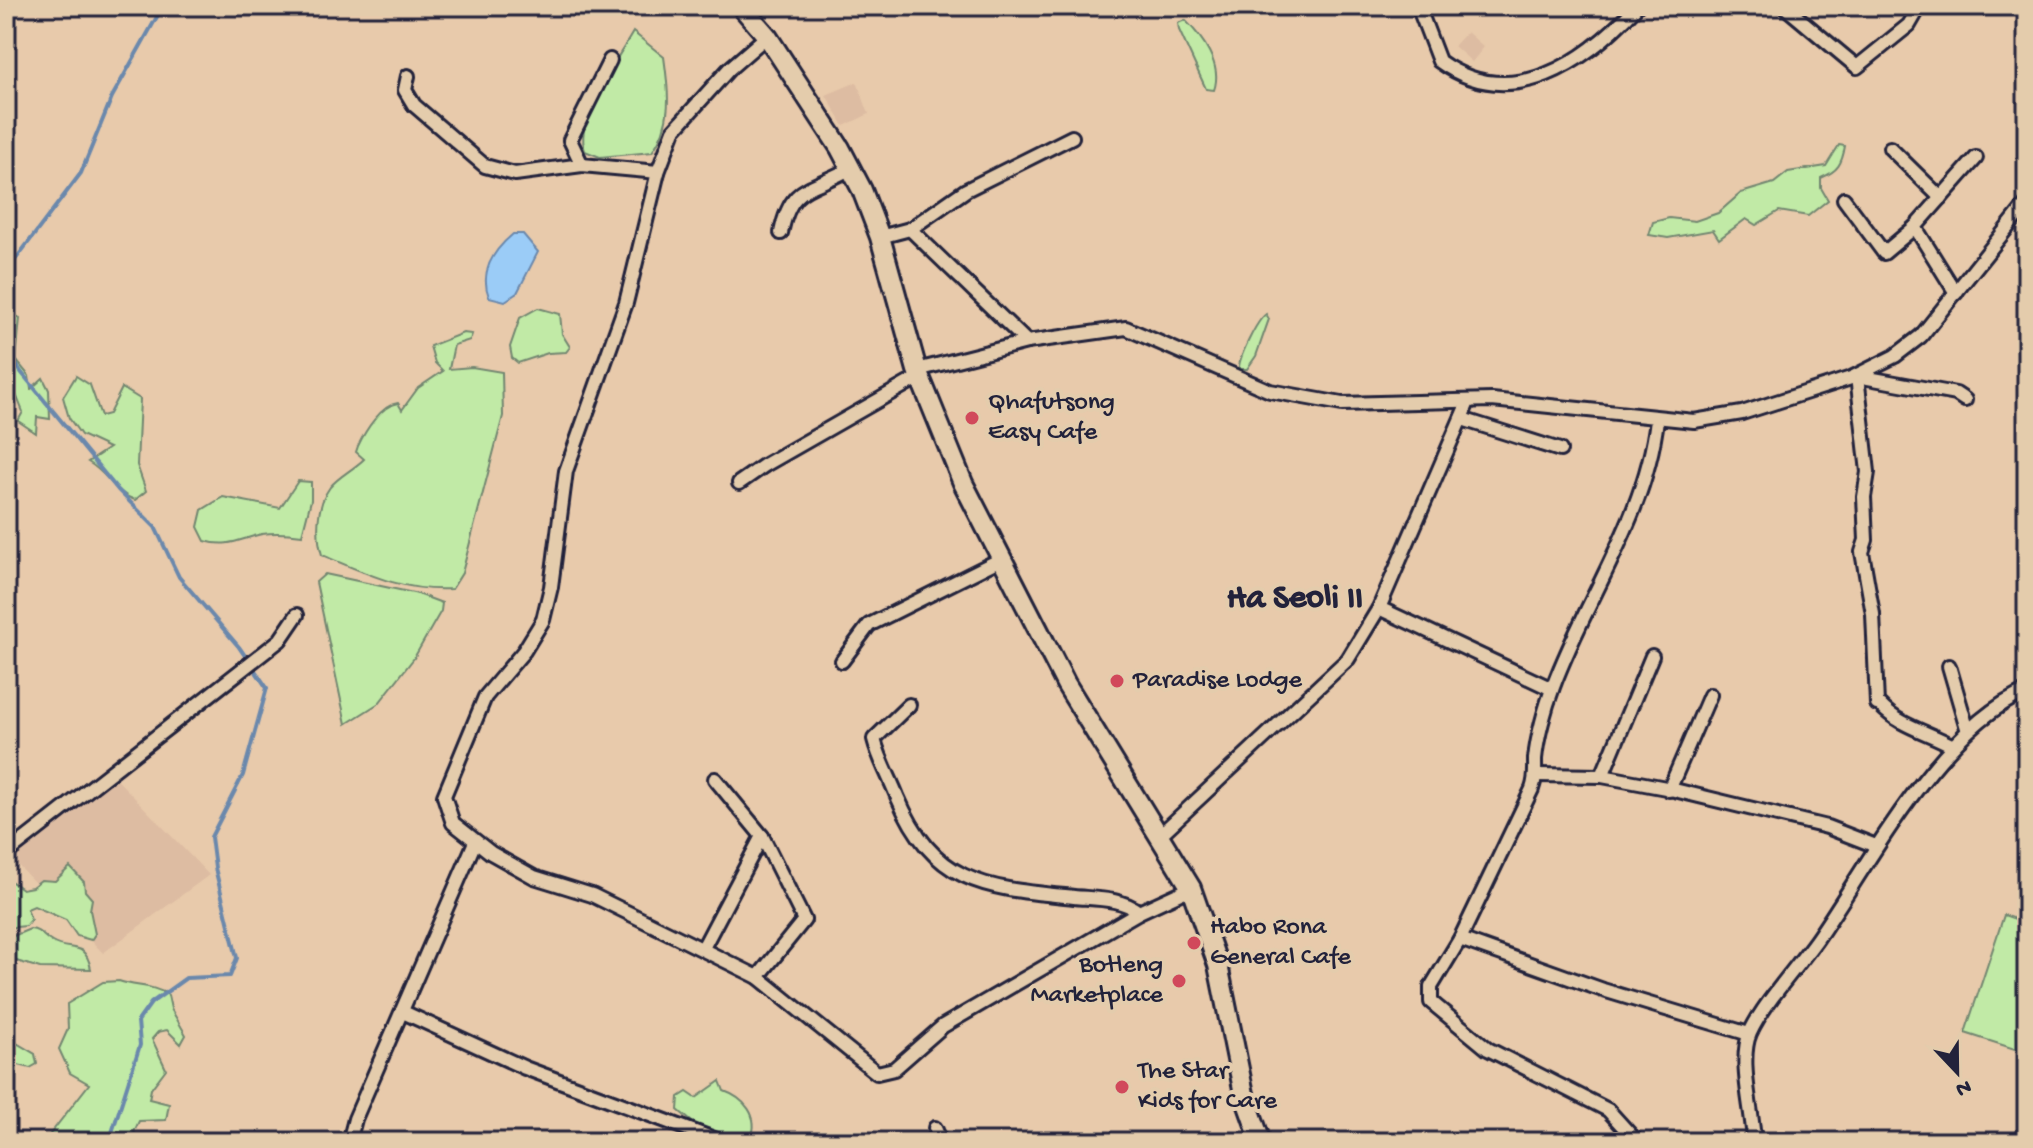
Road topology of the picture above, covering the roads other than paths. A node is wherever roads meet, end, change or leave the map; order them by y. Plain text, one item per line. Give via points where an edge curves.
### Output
1 (741, 6) edge
2 (1418, 6) edge
3 (1637, 6) edge
4 (1784, 6) edge
5 (1920, 6) edge
6 (767, 36) junction
7 (610, 60) dead end
8 (408, 76) dead end
9 (1072, 137) dead end
10 (1890, 148) dead end
11 (1976, 158) dead end
12 (582, 165) junction
13 (851, 168) junction
14 (658, 172) junction
15 (1941, 198) junction
16 (1844, 199) dead end
17 (2027, 203) edge
18 (1915, 227) junction
19 (910, 229) junction
20 (781, 233) dead end
21 (880, 237) junction
22 (1956, 293) junction
23 (1027, 342) junction
24 (918, 373) junction
25 (1857, 376) junction
26 (1965, 400) dead end
27 (1468, 402) junction
28 (1462, 419) junction
29 (1657, 419) junction
30 (1560, 450) dead end
31 (739, 483) dead end
32 (1003, 558) junction
33 (1379, 608) junction
34 (297, 615) dead end
35 (1652, 656) dead end
36 (842, 661) dead end
37 (1949, 666) dead end
38 (1552, 689) junction
39 (2027, 691) edge
40 (1710, 695) dead end
41 (909, 705) dead end
42 (1967, 728) junction
43 (1953, 746) junction
44 (1537, 775) junction
45 (1602, 776) junction
46 (715, 779) dead end
47 (1669, 790) junction
48 (1160, 835) junction
49 (762, 836) junction
50 (475, 842) junction
51 (1876, 846) junction
52 (6, 854) edge
53 (1191, 888) junction
54 (1139, 912) junction
55 (1460, 939) junction
56 (703, 948) junction
57 (758, 977) junction
58 (403, 1012) junction
59 (1749, 1034) junction
60 (935, 1128) dead end
61 (349, 1142) edge
62 (722, 1142) edge
63 (941, 1142) edge
64 (1261, 1142) edge
65 (1637, 1142) edge
66 (1754, 1142) edge

1 - 6 main road
2 - 3 street via 1439,61 1464,74 1510,85 1561,69 1618,27
4 - 5 street via 1857,67 1909,25
6 - 13 main road
6 - 14 street via 674,130
7 - 12 street via 570,140
8 - 12 street via 405,90 414,105 485,166 521,174
9 - 19 street via 966,190
10 - 15 street
11 - 15 street
12 - 14 street
13 - 20 street via 786,205
13 - 21 main road
14 - 50 street via 626,303 566,471 543,620 485,697 444,796 453,823
15 - 18 street
16 - 18 street via 1884,253
17 - 22 street
18 - 22 street
19 - 21 street
19 - 23 street
21 - 24 main road
22 - 25 street via 1921,336
23 - 24 street
23 - 27 street via 1126,328 1270,391 1342,404
24 - 31 street
24 - 32 main road via 963,483
25 - 26 street
25 - 29 street via 1742,413 1694,421
25 - 43 street via 1868,472 1862,552 1873,614 1878,704 1893,720
27 - 28 street
27 - 29 street via 1492,400
28 - 30 street
28 - 33 street
29 - 38 street via 1638,502
32 - 36 street via 869,625
32 - 48 main road via 1066,684
33 - 38 street
33 - 48 street via 1348,659
34 - 52 street via 280,640
35 - 45 street
37 - 42 street
38 - 44 street via 1535,758
39 - 42 street
40 - 47 street
41 - 54 street via 874,739 910,827 945,867 993,887 1106,900
42 - 43 street
43 - 51 street
44 - 45 street
44 - 55 street
45 - 47 street
46 - 49 street
47 - 51 street via 1827,827
48 - 53 main road
49 - 56 street
49 - 57 street via 804,920
50 - 56 street via 534,877 592,895
50 - 58 street
51 - 59 street
53 - 54 street
53 - 64 main road via 1218,965 1244,1094
54 - 57 street via 943,1026 886,1074 877,1073
55 - 59 street
55 - 65 street via 1431,987 1431,1002 1488,1049 1608,1110
56 - 57 street
58 - 61 street
58 - 62 street via 525,1068
59 - 66 street
60 - 63 street

